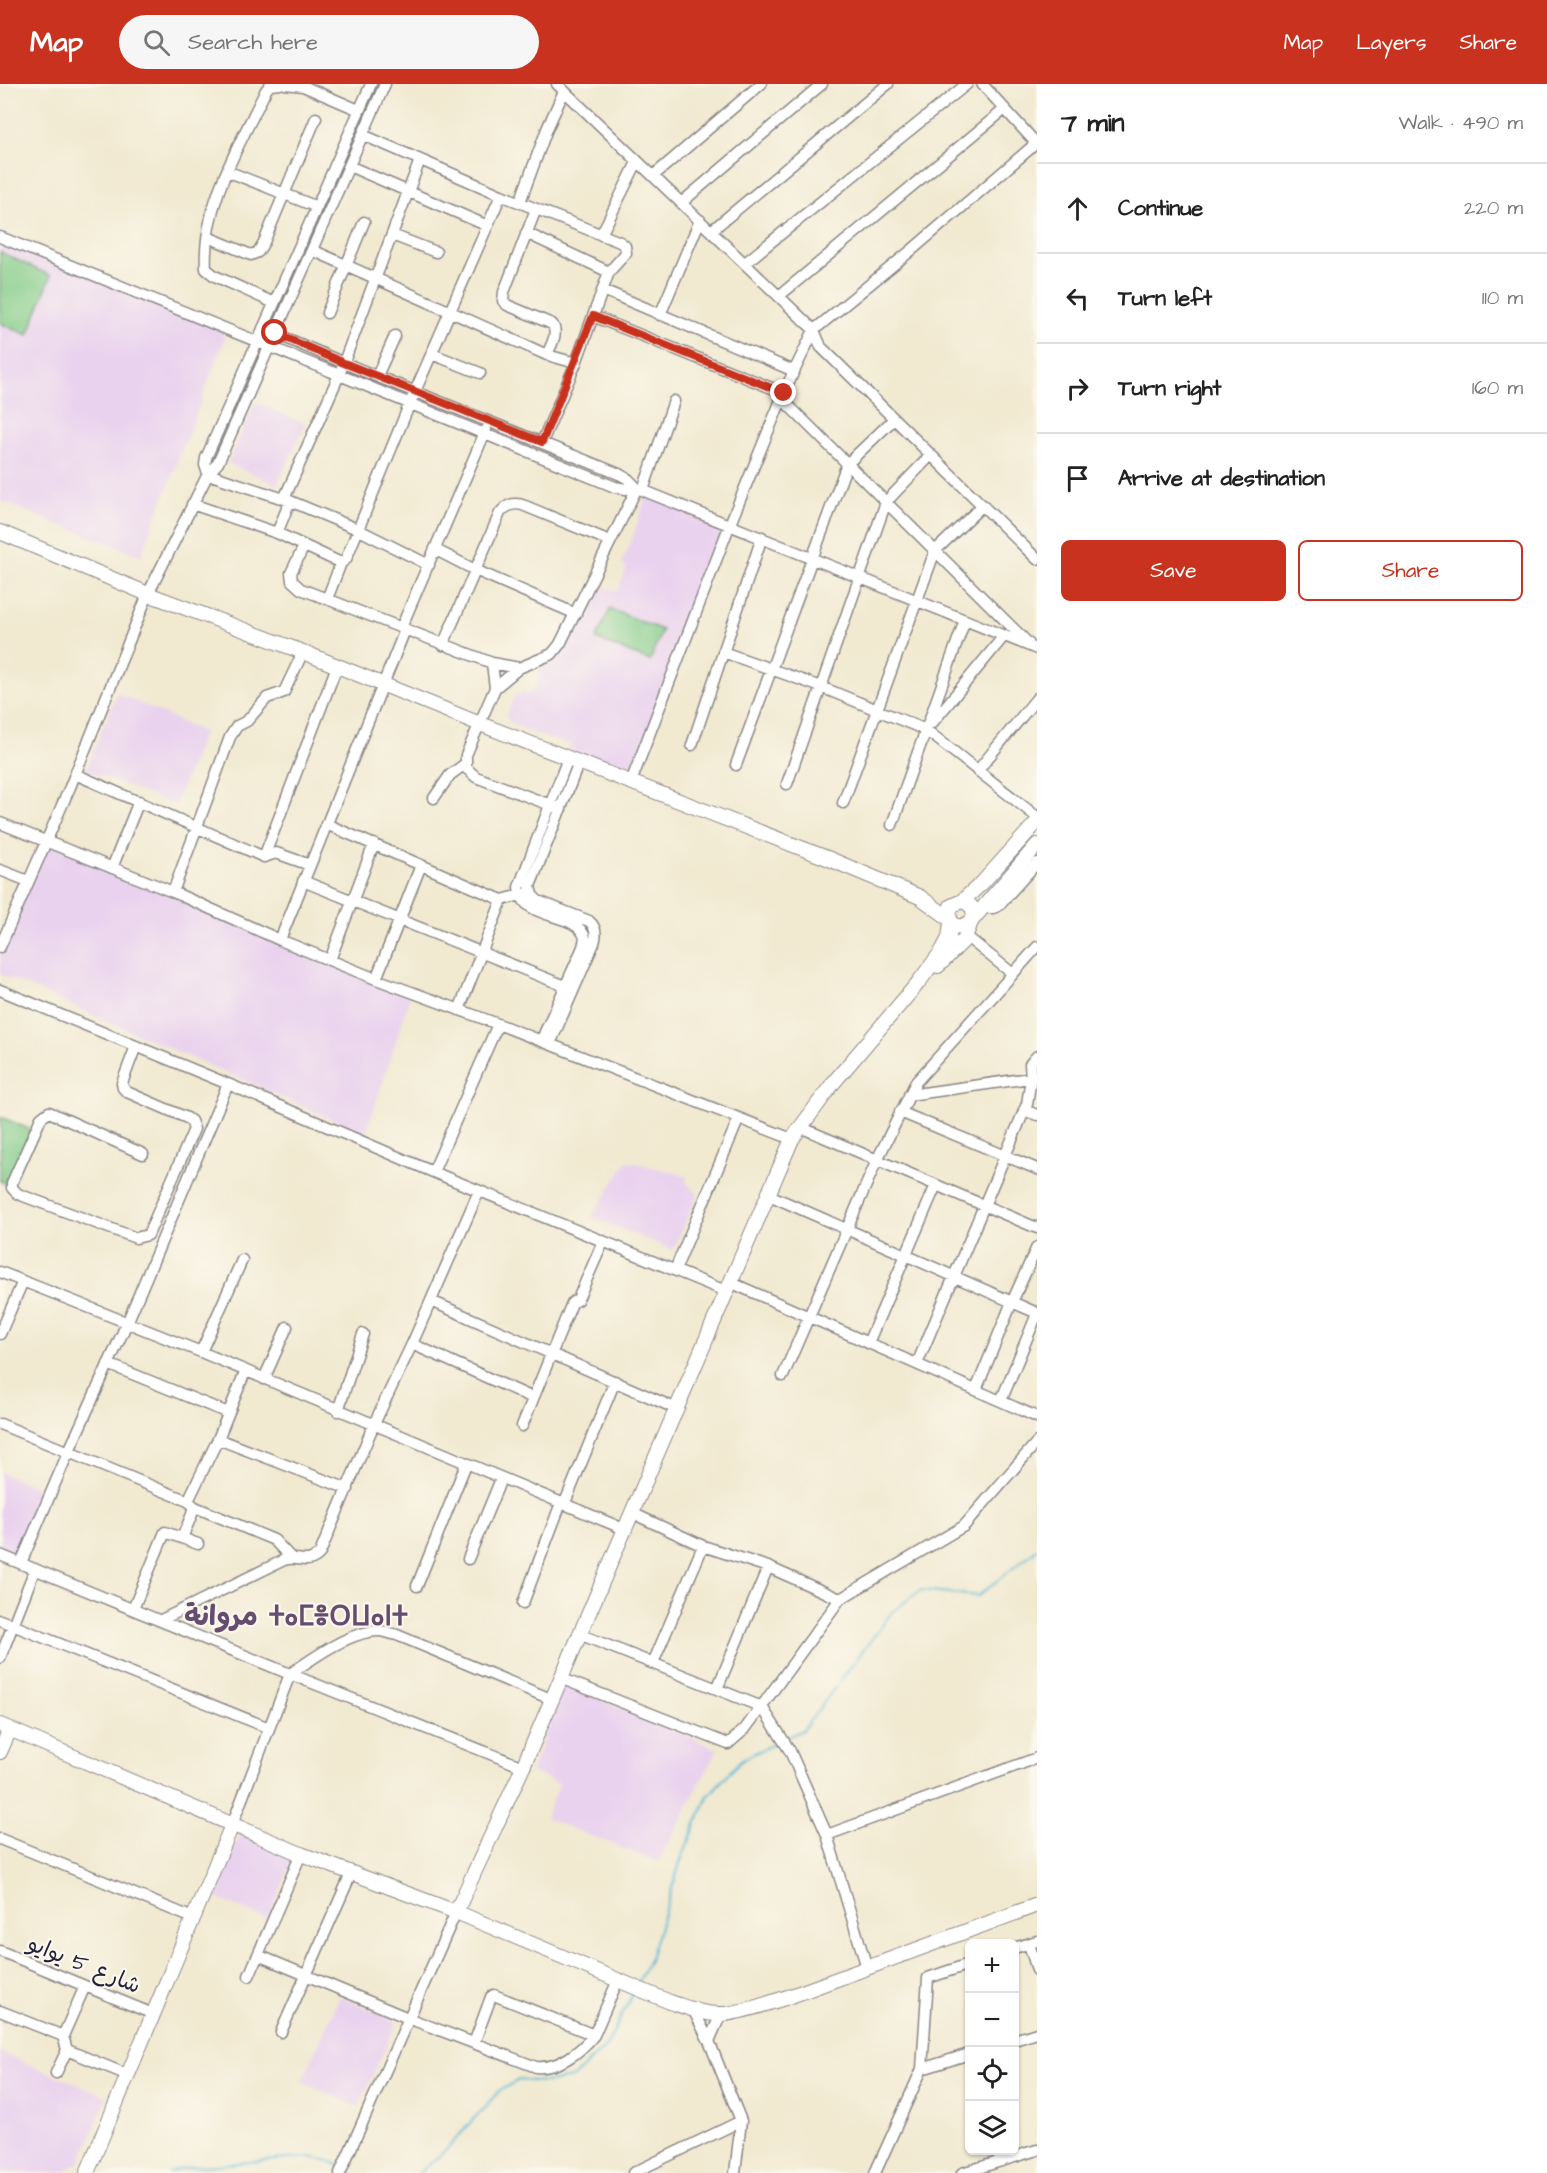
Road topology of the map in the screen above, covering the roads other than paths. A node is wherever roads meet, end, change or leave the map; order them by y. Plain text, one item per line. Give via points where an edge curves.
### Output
1 (280, 84) edge
2 (285, 84) edge
3 (371, 84) edge
4 (385, 84) edge
5 (761, 84) edge
6 (822, 84) edge
7 (888, 84) edge
8 (967, 84) edge
9 (982, 84) edge
10 (561, 88) edge
11 (1005, 109) junction
12 (359, 110) junction
13 (316, 118) dead end
14 (363, 135) junction
15 (420, 160) junction
16 (638, 162) junction
17 (349, 166) junction
18 (227, 171) junction
19 (653, 176) junction
20 (409, 191) junction
21 (284, 193) junction
22 (501, 195) junction
23 (520, 202) junction
24 (681, 203) junction
25 (316, 207) junction
26 (536, 209) junction
27 (700, 220) junction
28 (364, 222) dead end
29 (488, 226) junction
30 (711, 231) junction
31 (526, 233) junction
32 (392, 235) junction
33 (601, 235) junction
34 (0, 237) edge
35 (207, 237) junction
36 (312, 250) junction
37 (436, 252) dead end
38 (745, 263) junction
39 (347, 265) junction
40 (609, 272) junction
41 (376, 277) junction
42 (603, 290) junction
43 (779, 296) junction
44 (274, 303) junction
45 (450, 311) junction
46 (327, 313) dead end
47 (660, 315) junction
48 (593, 316) junction
49 (263, 328) junction
50 (814, 330) junction
51 (275, 333) junction
52 (395, 336) dead end
53 (257, 341) junction
54 (270, 346) junction
55 (432, 354) junction
56 (547, 355) junction
57 (344, 363) junction
58 (576, 363) junction
59 (794, 371) junction
60 (480, 373) dead end
61 (339, 375) junction
62 (377, 376) junction
63 (415, 392) junction
64 (783, 396) junction
65 (674, 401) dead end
66 (410, 403) junction
67 (894, 418) junction
68 (490, 420) junction
69 (484, 434) junction
70 (542, 442) junction
71 (931, 455) junction
72 (847, 464) junction
73 (208, 474) junction
74 (638, 488) junction
75 (287, 500) junction
76 (886, 502) junction
77 (192, 504) junction
78 (983, 505) junction
79 (730, 524) junction
80 (357, 529) junction
81 (0, 532) edge
82 (277, 533) junction
83 (762, 537) junction
84 (610, 541) junction
85 (304, 546) junction
86 (436, 550) junction
87 (935, 551) junction
88 (812, 558) junction
89 (1037, 559) edge
90 (341, 563) junction
91 (429, 565) junction
92 (475, 570) junction
93 (859, 577) junction
94 (148, 594) junction
95 (327, 599) junction
96 (917, 600) junction
97 (576, 614) junction
98 (965, 620) junction
99 (403, 629) junction
100 (1004, 636) junction
101 (443, 645) junction
102 (1035, 648) edge
103 (723, 651) junction
104 (303, 652) junction
105 (492, 663) junction
106 (337, 666) junction
107 (519, 668) junction
108 (772, 668) junction
109 (382, 685) junction
110 (821, 687) junction
111 (495, 688) junction
112 (1037, 698) edge
113 (877, 709) junction
114 (480, 724) junction
115 (926, 730) junction
116 (692, 745) dead end
117 (574, 760) junction
118 (465, 764) junction
119 (736, 765) dead end
120 (978, 770) junction
121 (75, 774) junction
122 (631, 782) junction
123 (787, 784) dead end
124 (434, 798) dead end
125 (139, 801) junction
126 (843, 803) dead end
127 (550, 804) junction
128 (561, 809) junction
129 (1036, 814) edge
130 (0, 823) edge
131 (326, 824) junction
132 (892, 825) dead end
133 (198, 828) junction
134 (46, 842) junction
135 (374, 844) junction
136 (1037, 845) edge
137 (264, 857) junction
138 (1037, 863) edge
139 (421, 865) junction
140 (310, 866) junction
141 (112, 868) junction
142 (0, 870) edge
143 (28, 881) junction
144 (303, 881) junction
145 (173, 892) junction
146 (526, 894) junction
147 (920, 897) junction
148 (353, 900) junction
149 (502, 900) junction
150 (960, 902) junction
151 (984, 908) junction
152 (399, 920) junction
153 (950, 920) junction
154 (972, 921) junction
155 (966, 937) junction
156 (280, 940) junction
157 (0, 947) edge
158 (1037, 947) edge
159 (482, 954) junction
160 (330, 960) junction
161 (1013, 974) junction
162 (375, 979) junction
163 (918, 983) junction
164 (565, 986) junction
165 (0, 990) edge
166 (459, 1010) junction
167 (498, 1024) junction
168 (546, 1043) junction
169 (136, 1046) junction
170 (1037, 1056) edge
171 (1034, 1078) edge
172 (228, 1084) junction
173 (909, 1095) junction
174 (1024, 1110) junction
175 (900, 1112) junction
176 (1037, 1115) edge
177 (740, 1119) junction
178 (796, 1133) junction
179 (143, 1154) dead end
180 (1005, 1156) junction
181 (877, 1160) junction
182 (1037, 1169) edge
183 (433, 1172) junction
184 (936, 1185) junction
185 (480, 1191) junction
186 (769, 1195) junction
187 (984, 1205) junction
188 (1037, 1227) edge
189 (846, 1229) junction
190 (603, 1242) junction
191 (1037, 1247) edge
192 (907, 1256) junction
193 (242, 1260) dead end
194 (675, 1270) junction
195 (0, 1272) edge
196 (954, 1276) junction
197 (23, 1281) junction
198 (730, 1287) junction
199 (431, 1301) junction
200 (1012, 1302) junction
201 (1037, 1314) edge
202 (809, 1317) junction
203 (127, 1323) junction
204 (287, 1328) dead end
205 (0, 1334) edge
206 (363, 1334) dead end
207 (868, 1343) junction
208 (412, 1344) junction
209 (201, 1353) junction
210 (552, 1354) junction
211 (108, 1364) junction
212 (917, 1364) junction
213 (245, 1372) junction
214 (783, 1376) dead end
215 (264, 1379) junction
216 (615, 1382) junction
217 (976, 1390) junction
218 (533, 1398) junction
219 (1001, 1401) junction
220 (677, 1409) junction
221 (338, 1411) junction
222 (228, 1413) junction
223 (1037, 1417) edge
224 (0, 1424) edge
225 (374, 1424) junction
226 (522, 1426) dead end
227 (218, 1439) junction
228 (1037, 1442) edge
229 (68, 1453) junction
230 (466, 1464) junction
231 (501, 1479) junction
232 (348, 1489) junction
233 (191, 1504) junction
234 (563, 1504) junction
235 (632, 1513) junction
236 (624, 1529) junction
237 (182, 1538) junction
238 (198, 1544) dead end
239 (703, 1546) junction
240 (0, 1555) edge
241 (291, 1558) junction
242 (468, 1559) dead end
243 (21, 1563) junction
244 (768, 1568) junction
245 (35, 1569) junction
246 (417, 1586) dead end
247 (840, 1599) junction
248 (523, 1603) dead end
249 (133, 1609) junction
250 (0, 1620) edge
251 (161, 1620) junction
252 (13, 1626) junction
253 (579, 1634) junction
254 (0, 1658) edge
255 (653, 1663) junction
256 (290, 1674) junction
257 (560, 1678) junction
258 (717, 1689) junction
259 (551, 1698) junction
260 (762, 1707) junction
261 (5, 1727) edge
262 (269, 1728) junction
263 (0, 1752) edge
264 (1037, 1758) edge
265 (523, 1767) junction
266 (232, 1825) junction
267 (828, 1835) junction
268 (0, 1839) edge
269 (301, 1854) junction
270 (351, 1874) junction
271 (1037, 1905) edge
272 (456, 1912) junction
273 (193, 1918) junction
274 (1033, 1942) edge
275 (0, 1951) edge
276 (258, 1955) junction
277 (965, 1965) edge
278 (867, 1968) junction
279 (1037, 1970) edge
280 (307, 1975) junction
281 (249, 1976) dead end
282 (618, 1980) junction
283 (85, 1986) junction
284 (693, 2009) junction
285 (0, 2011) edge
286 (153, 2014) junction
287 (721, 2014) junction
288 (408, 2018) junction
289 (281, 2032) dead end
290 (1037, 2033) edge
291 (594, 2035) junction
292 (63, 2036) junction
293 (1019, 2038) edge
294 (709, 2041) junction
295 (474, 2043) junction
296 (67, 2049) junction
297 (965, 2055) edge
298 (922, 2069) junction
299 (56, 2073) dead end
300 (128, 2075) junction
301 (741, 2121) junction
302 (1037, 2150) edge
303 (87, 2173) edge
304 (340, 2173) edge
305 (633, 2173) edge
306 (735, 2173) edge
307 (874, 2173) edge
308 (962, 2173) edge

1 - 18 street via 270,85 266,90
2 - 12 street via 303,86
3 - 12 street
4 - 14 street
5 - 19 street
6 - 24 street
7 - 30 street
8 - 38 street
9 - 11 street
10 - 16 street
10 - 23 street
11 - 43 street
11 - 50 street via 1035,142 1034,146
12 - 25 street
13 - 21 street
14 - 15 street
14 - 17 street
15 - 20 street
15 - 22 street
16 - 19 street
16 - 33 street
17 - 20 street
17 - 36 street
18 - 21 street
18 - 35 street
19 - 24 street
20 - 29 street
20 - 32 street
21 - 25 street
21 - 35 street via 258,252 251,255
22 - 23 street
22 - 29 street
23 - 26 street
24 - 27 street
25 - 44 street
26 - 31 street
26 - 33 street
27 - 30 street
27 - 47 street
28 - 39 street
29 - 45 street
30 - 38 street
31 - 40 street
31 - 56 street via 503,301 552,324 555,334
32 - 37 street
32 - 41 street
33 - 40 street via 625,246 626,253
34 - 53 street
35 - 44 street via 206,269
36 - 39 street
36 - 51 street
38 - 43 street
39 - 41 street
39 - 46 street
40 - 42 street
41 - 45 street
41 - 57 street
42 - 47 street
42 - 48 street
43 - 50 street
44 - 49 street
45 - 55 street
45 - 56 street
47 - 59 street
48 - 58 street
48 - 64 street
49 - 51 street
49 - 53 street
50 - 59 street
50 - 67 street via 821,347
51 - 54 street
51 - 57 street
52 - 62 street
53 - 54 street
53 - 73 street via 206,458
54 - 61 street
54 - 73 street via 218,463
55 - 60 street
55 - 63 street
56 - 58 street
57 - 61 street
57 - 62 street
58 - 70 street
59 - 64 street
61 - 66 street
61 - 75 street
62 - 63 street
63 - 66 street
63 - 68 street
64 - 72 street
64 - 79 street
65 - 74 street
66 - 69 street
66 - 80 street
67 - 71 street
67 - 72 street
68 - 69 street
68 - 70 street
69 - 74 street via 615,487
69 - 86 street
70 - 74 street via 624,476
71 - 76 street
71 - 78 street
72 - 76 street
72 - 88 street
73 - 75 street
73 - 77 street
74 - 79 street
74 - 84 street
75 - 80 street
75 - 82 street
76 - 87 street
76 - 93 street
77 - 82 street
77 - 94 street
78 - 87 street
78 - 89 street
79 - 83 street
79 - 122 street
80 - 90 street
80 - 91 street
81 - 94 main road
82 - 85 street
83 - 88 street
83 - 103 street
84 - 92 street via 514,504 500,513
84 - 97 street
85 - 90 street
85 - 95 street via 291,573 292,581 300,589
86 - 91 street
86 - 92 street
87 - 96 street
87 - 102 street
88 - 93 street
88 - 108 street
90 - 95 street
91 - 99 street
92 - 97 street
92 - 101 street
93 - 96 street
93 - 110 street
94 - 104 main road
94 - 121 street
95 - 99 street
96 - 98 street
96 - 113 street
97 - 107 street via 552,654
98 - 100 street
98 - 115 street
99 - 101 street
99 - 109 street
100 - 102 street
100 - 115 street
101 - 105 street
103 - 108 street
103 - 116 street
104 - 106 main road
104 - 133 street via 284,692 267,699 230,737
105 - 107 street
105 - 111 street
106 - 109 main road
106 - 137 street
107 - 111 street
108 - 110 street
108 - 119 street
109 - 114 main road
109 - 131 street
110 - 113 street
110 - 123 street
111 - 114 street
112 - 120 street
113 - 115 street
113 - 126 street
114 - 117 main road
114 - 118 street
115 - 120 street
115 - 132 street
117 - 122 main road
117 - 127 street
117 - 128 street
118 - 124 street via 443,782
118 - 127 street via 472,775
120 - 129 street
121 - 125 street
121 - 134 street
122 - 147 main road
125 - 133 street
125 - 141 street
127 - 128 street
127 - 146 street via 519,883
128 - 146 street
129 - 150 main road via 988,877
130 - 134 street
131 - 135 street
131 - 140 street
133 - 137 street
133 - 145 street
134 - 141 street
134 - 143 street
135 - 139 street
135 - 148 street
136 - 151 main road
137 - 140 street via 276,853
138 - 151 street via 997,907
139 - 149 street
139 - 152 street
140 - 144 street
141 - 145 street
142 - 143 street
143 - 157 street
144 - 148 street
144 - 156 street
145 - 156 street
146 - 149 street
146 - 164 street via 529,906 578,927 584,934 584,943
146 - 168 street via 589,921 596,933
147 - 150 main road
147 - 153 main road
148 - 152 street
148 - 160 street
149 - 159 street
150 - 153 main road via 949,910
150 - 154 main road via 972,908
151 - 154 main road
152 - 159 street
152 - 162 street
153 - 154 main road via 961,927
153 - 163 main road via 945,947
154 - 155 main road
155 - 161 street
155 - 163 main road
156 - 160 street
158 - 161 street
159 - 164 street
159 - 166 street
160 - 162 street
161 - 173 street via 916,1082
162 - 166 street
163 - 178 main road
164 - 168 street
165 - 169 street
166 - 167 street
167 - 168 street
167 - 183 street
168 - 177 street
169 - 172 street
169 - 179 street via 123,1088 188,1118 194,1129 148,1235 136,1238 12,1188 41,1118 49,1112
170 - 171 street via 1030,1064
171 - 173 street
171 - 174 street
172 - 183 street
172 - 203 street
173 - 175 street
174 - 176 street
174 - 180 street
175 - 180 street
175 - 181 street
177 - 178 street
177 - 194 street
178 - 181 street
178 - 186 main road
180 - 182 street
180 - 187 street
181 - 184 street
181 - 189 street
183 - 185 street
184 - 187 street
184 - 192 street
185 - 190 street
185 - 199 street
186 - 189 street
186 - 198 main road
187 - 188 street
187 - 196 street
189 - 192 street
189 - 202 street
190 - 194 street
190 - 210 street
191 - 200 street
192 - 196 street
192 - 207 street
193 - 209 street
194 - 198 street
195 - 197 street
196 - 200 street
196 - 212 street
197 - 203 street
197 - 205 street
198 - 202 street
198 - 220 main road
199 - 208 street
199 - 210 street
200 - 201 street
200 - 217 street
201 - 219 street
202 - 207 street
202 - 214 street
203 - 209 street
203 - 211 street
204 - 215 street
206 - 221 street
207 - 212 street
208 - 218 street
208 - 225 street
209 - 213 street
210 - 216 street
210 - 218 street
211 - 222 street
211 - 229 street
212 - 217 street
213 - 215 street
213 - 222 street
215 - 221 street
216 - 220 street
216 - 234 street
217 - 219 street
218 - 226 street
219 - 223 street
220 - 235 main road
221 - 225 street
222 - 227 street
224 - 229 street
225 - 230 street
225 - 232 street
227 - 232 street
227 - 233 street
228 - 247 street via 964,1526
229 - 233 street
229 - 243 street
230 - 231 street
230 - 246 street
231 - 234 street
231 - 242 street
232 - 241 street via 320,1553 305,1561
233 - 237 street
233 - 241 street via 274,1540
234 - 236 street
234 - 248 street
235 - 236 main road
235 - 239 street
236 - 253 main road
237 - 238 street
237 - 249 street via 165,1532
239 - 244 street
239 - 255 street
240 - 243 street
241 - 251 street
243 - 245 street
244 - 247 street
244 - 258 street
245 - 249 street
245 - 252 street
247 - 260 street
249 - 251 street
250 - 252 street
251 - 256 street
252 - 254 street
252 - 262 street
253 - 255 street
253 - 257 main road
255 - 258 street
256 - 259 street via 350,1638 381,1631
256 - 262 street
256 - 265 street
257 - 259 main road
257 - 260 street via 728,1744 746,1729
258 - 260 street
259 - 265 main road
260 - 267 street via 790,1751
261 - 263 main road
261 - 266 main road
262 - 266 street
264 - 267 street
265 - 272 main road
266 - 269 main road
266 - 273 main road
267 - 278 street
268 - 273 street
269 - 270 main road
269 - 276 street
270 - 272 main road
270 - 280 street
271 - 278 main road
272 - 282 main road
272 - 288 street
273 - 286 main road
274 - 279 street
275 - 283 street, شارع 5 يوايو
276 - 280 street
276 - 281 street
277 - 298 street via 928,1977
278 - 287 main road via 771,2003
280 - 288 street
280 - 289 street
282 - 284 main road
282 - 291 street
283 - 286 street, شارع 5 يوايو
283 - 292 street
284 - 287 main road
284 - 294 street
285 - 292 street
286 - 300 main road
287 - 294 street
288 - 295 street
288 - 304 street
290 - 293 street
291 - 295 street via 557,2065 546,2068
291 - 295 street via 494,1995
292 - 296 street
294 - 301 street
296 - 299 street
296 - 300 street
297 - 298 street
298 - 307 street
300 - 303 main road
301 - 305 street
301 - 306 street
302 - 308 street

